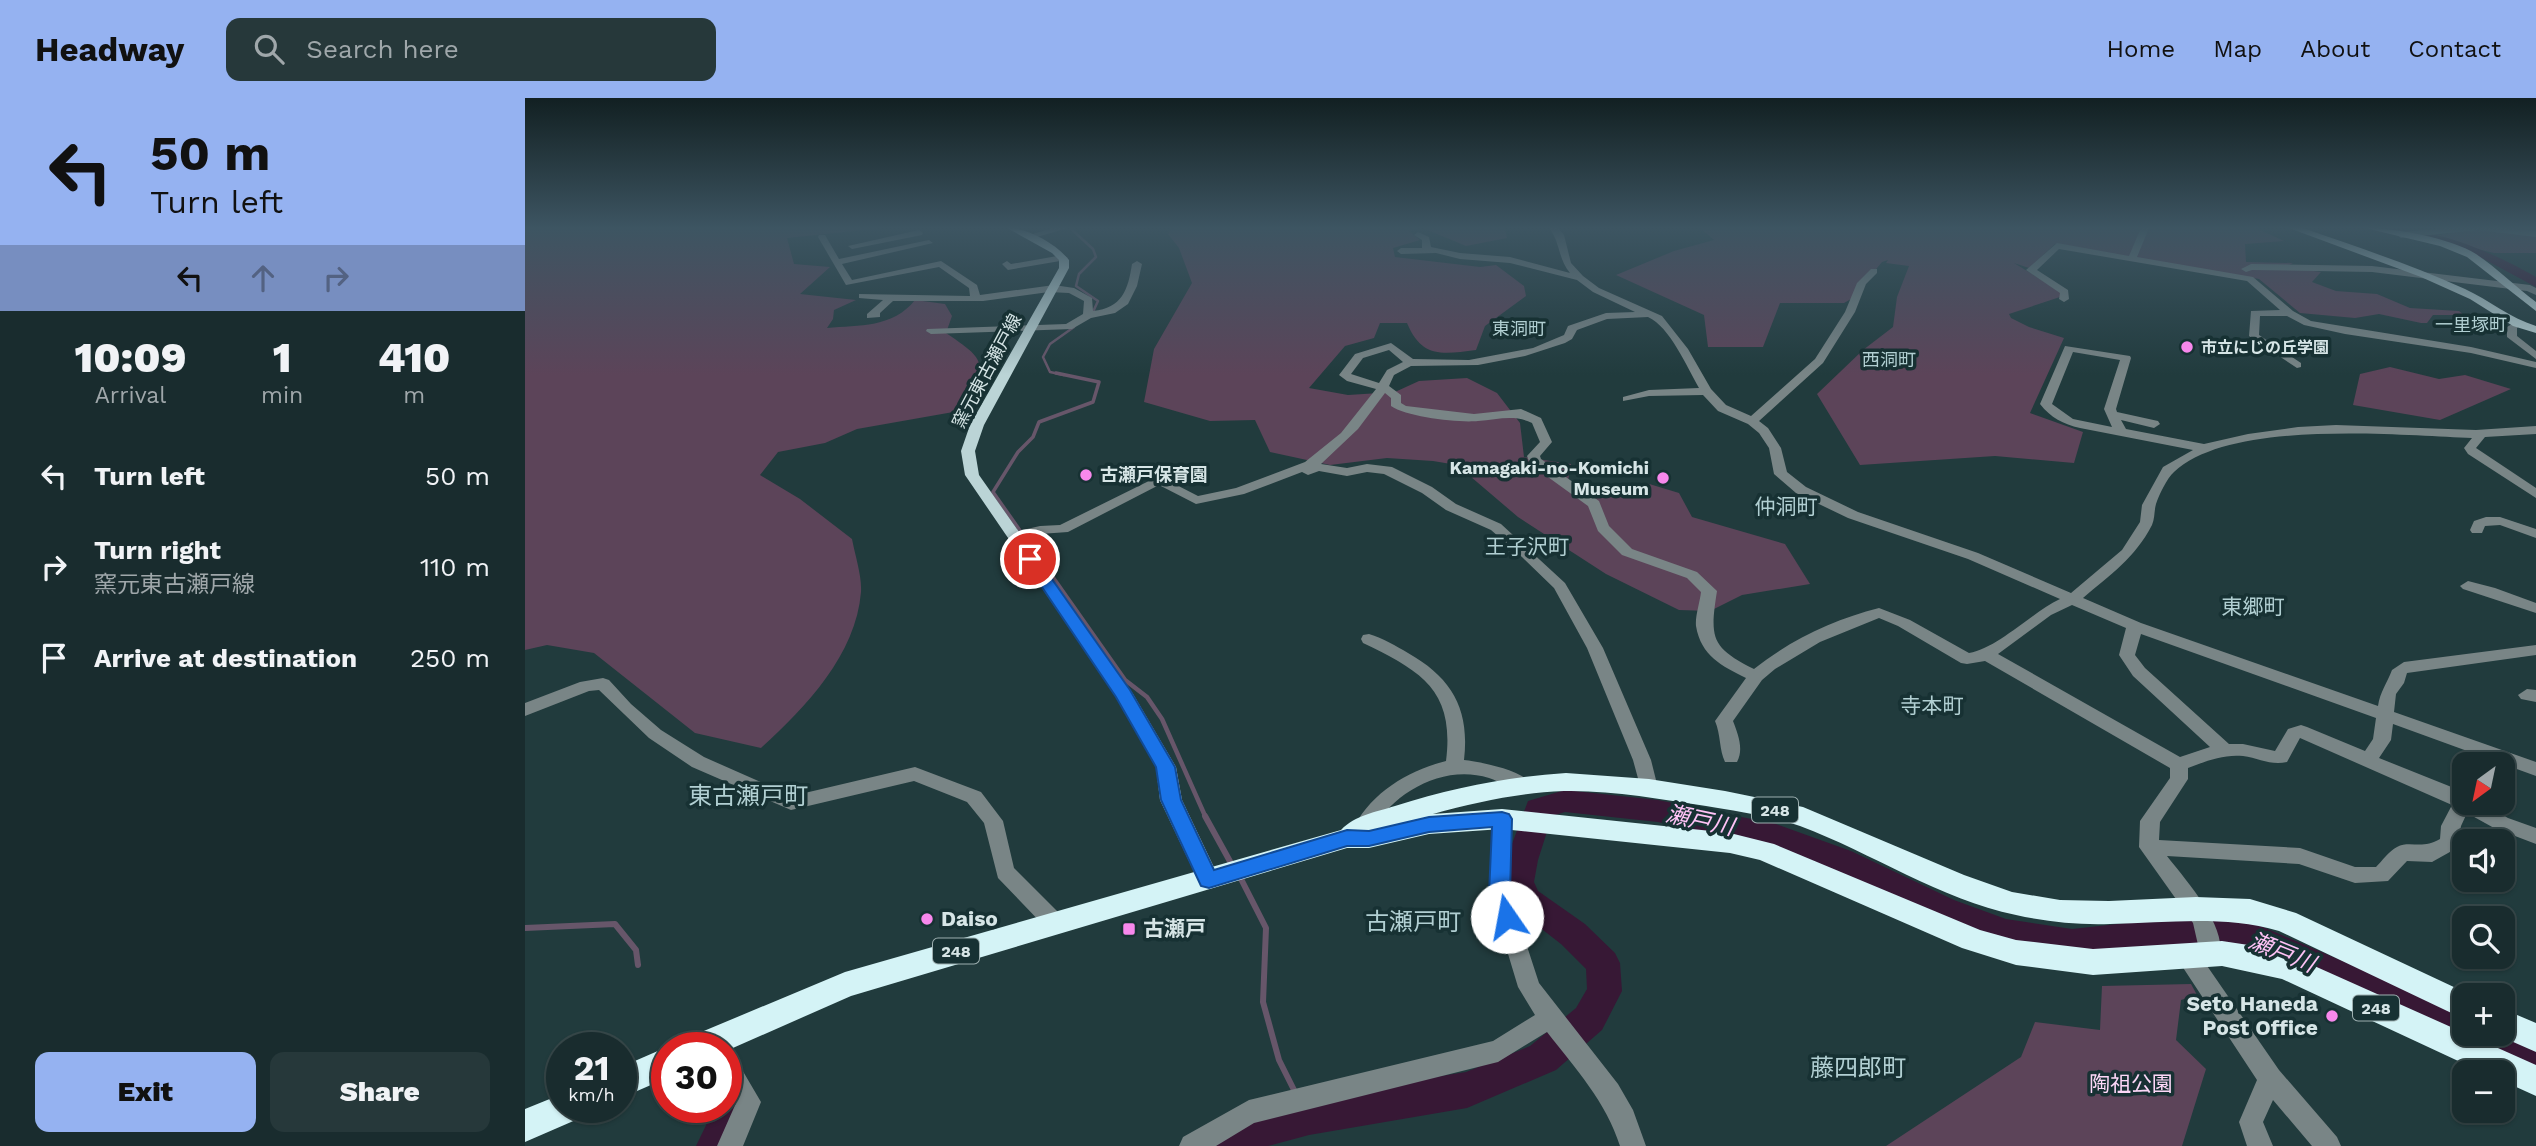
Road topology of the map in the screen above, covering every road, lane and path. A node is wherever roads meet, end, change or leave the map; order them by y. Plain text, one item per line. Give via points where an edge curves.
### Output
1 (845, 277) edge
2 (881, 277) edge
3 (960, 277) edge
4 (1060, 277) edge
5 (1135, 277) edge
6 (1576, 277) edge
7 (1868, 277) edge
8 (2042, 277) edge
9 (2238, 277) edge
10 (2429, 277) edge
11 (2441, 277) edge
12 (2498, 277) edge
13 (1580, 278) joint
14 (2508, 285) junction
15 (1054, 289) junction
16 (2536, 292) edge
17 (862, 296) dead end
18 (975, 296) junction
19 (891, 298) junction
20 (2064, 299) dead end
21 (2536, 308) edge
22 (2289, 313) junction
23 (1651, 314) junction
24 (876, 315) dead end
25 (1091, 315) junction
26 (2518, 324) junction
27 (1032, 327) junction
28 (2536, 330) edge
29 (945, 345) dead end
30 (2536, 356) edge
31 (1411, 363) junction
32 (2297, 365) dead end
33 (2536, 365) edge
34 (1381, 385) junction
35 (1706, 391) junction
36 (1627, 399) dead end
37 (2112, 414) junction
38 (1752, 421) junction
39 (2154, 424) dead end
40 (2536, 430) edge
41 (2121, 432) junction
42 (2476, 434) junction
43 (2204, 448) junction
44 (1292, 472) junction
45 (2536, 494) edge
46 (2477, 530) dead end
47 (2536, 534) edge
48 (1014, 536) junction
49 (2468, 586) dead end
50 (2072, 600) junction
51 (2536, 608) edge
52 (2136, 626) junction
53 (1369, 639) dead end
54 (2536, 650) edge
55 (1987, 655) junction
56 (1756, 676) junction
57 (525, 710) edge
58 (2384, 715) junction
59 (2225, 750) junction
60 (2476, 752) edge
61 (1731, 757) dead end
62 (2369, 759) junction
63 (2179, 765) junction
64 (1454, 766) junction
65 (2515, 766) edge
66 (2536, 769) edge
67 (1523, 785) junction
68 (1649, 788) junction
69 (2452, 796) edge
70 (2456, 816) edge
71 (2490, 816) edge
72 (1509, 820) junction
73 (1356, 832) junction
74 (2536, 836) edge
75 (2149, 848) junction
76 (1227, 874) junction
77 (2200, 914) junction
78 (1054, 922) junction
79 (2202, 952) junction
80 (2452, 1000) edge
81 (1552, 1021) junction
82 (2515, 1028) edge
83 (742, 1035) edge
84 (2536, 1038) edge
85 (2270, 1079) junction
86 (2536, 1082) edge
87 (742, 1092) edge
88 (546, 1117) edge
89 (742, 1118) edge
90 (740, 1123) edge
91 (525, 1126) edge
92 (730, 1146) edge
93 (1192, 1146) edge
94 (1633, 1146) edge
95 (2260, 1146) edge
96 (2328, 1146) edge

1 - 2 street via 849,283
3 - 18 street via 974,287
4 - 15 main road, 窯元東古瀬戸線
5 - 25 street via 1131,297 1115,310
6 - 13 street
7 - 38 street via 1819,361
8 - 20 street via 2063,290
9 - 22 street via 2250,279
10 - 26 main road
11 - 14 street
12 - 14 main road
13 - 23 street
14 - 16 street
14 - 21 main road
15 - 18 street
15 - 25 street via 1071,290 1089,300
15 - 27 main road, 窯元東古瀬戸線
17 - 19 street
18 - 19 street
19 - 24 street via 871,316
22 - 32 street via 2255,313 2254,336
22 - 33 street via 2308,323 2345,331
23 - 31 street via 1606,316 1572,328 1569,337 1559,343 1514,355 1469,363
23 - 35 street via 1683,349
25 - 27 street via 1068,327
26 - 28 main road
26 - 30 street via 2512,327 2512,337
27 - 29 street via 935,331
27 - 48 main road, 窯元東古瀬戸線 via 977,425 968,450 972,475
31 - 34 street via 1393,370
31 - 34 street via 1391,346 1360,356 1345,371 1353,380
34 - 44 street via 1377,398 1319,460
34 - 56 street via 1397,397 1395,404 1403,409 1474,418 1521,413 1537,421 1546,442 1533,456 1535,461 1594,504 1603,528 1627,552 1692,575 1709,591 1704,626 1716,653
35 - 36 street via 1649,393
35 - 38 street via 1722,408
37 - 39 street
37 - 41 street
37 - 41 street via 2126,358 2069,348 2048,408 2067,420
38 - 50 street via 1770,439 1781,474 1801,490 1853,515 1973,556
40 - 42 street
41 - 43 street
42 - 43 street via 2311,431 2266,434
42 - 45 street via 2479,437 2470,447 2473,451
43 - 50 street via 2168,470 2149,505 2147,522 2128,552
44 - 48 street via 1196,500 1159,480 1063,529
44 - 68 street via 1318,467 1347,472 1387,470 1496,527 1527,554 1560,586 1595,648 1642,760
46 - 47 street via 2485,520 2497,520
48 - 76 main road, 窯元東古瀬戸線 via 1123,694 1166,767 1171,800
49 - 51 street
50 - 52 street
50 - 55 street via 2045,612
52 - 58 street
52 - 59 street via 2127,655 2139,672
53 - 64 street via 1411,659 1446,697 1455,715
54 - 58 street via 2400,670
55 - 56 street via 1966,659 1879,613 1783,656
55 - 63 street
56 - 61 street via 1724,720
57 - 78 street via 603,684 655,734 698,762 791,803 915,774 974,797 993,821 1005,872
58 - 60 street
58 - 62 street via 2382,740
59 - 62 street via 2281,757 2294,733 2301,731
59 - 63 street
62 - 69 street
63 - 75 street via 2179,779 2150,821
64 - 67 street via 1506,775
64 - 73 street via 1405,786
65 - 66 street
67 - 68 highway, 248 via 1566,782
67 - 73 highway, 248 via 1487,790
68 - 77 highway, 248 via 1803,817 2011,903 2060,912
70 - 75 street via 2450,844 2432,853 2402,853 2381,876 2355,875 2300,856
71 - 74 street
72 - 73 highway, 248 via 1429,824 1369,838
72 - 79 highway, 248 via 1765,851 2005,951 2093,962
72 - 81 street via 1500,894 1529,987
73 - 76 highway, 248
75 - 77 street
76 - 78 highway, 248
77 - 79 street
77 - 80 highway, 248 via 2250,911 2286,921
78 - 83 highway, 248 via 845,985
79 - 85 street
79 - 86 highway, 248 via 2249,957 2291,969
81 - 93 street via 1498,1051 1249,1112
81 - 94 street via 1609,1092
82 - 84 highway
85 - 95 street via 2252,1122
85 - 96 street
87 - 89 street via 749,1102
88 - 91 highway
90 - 92 street

